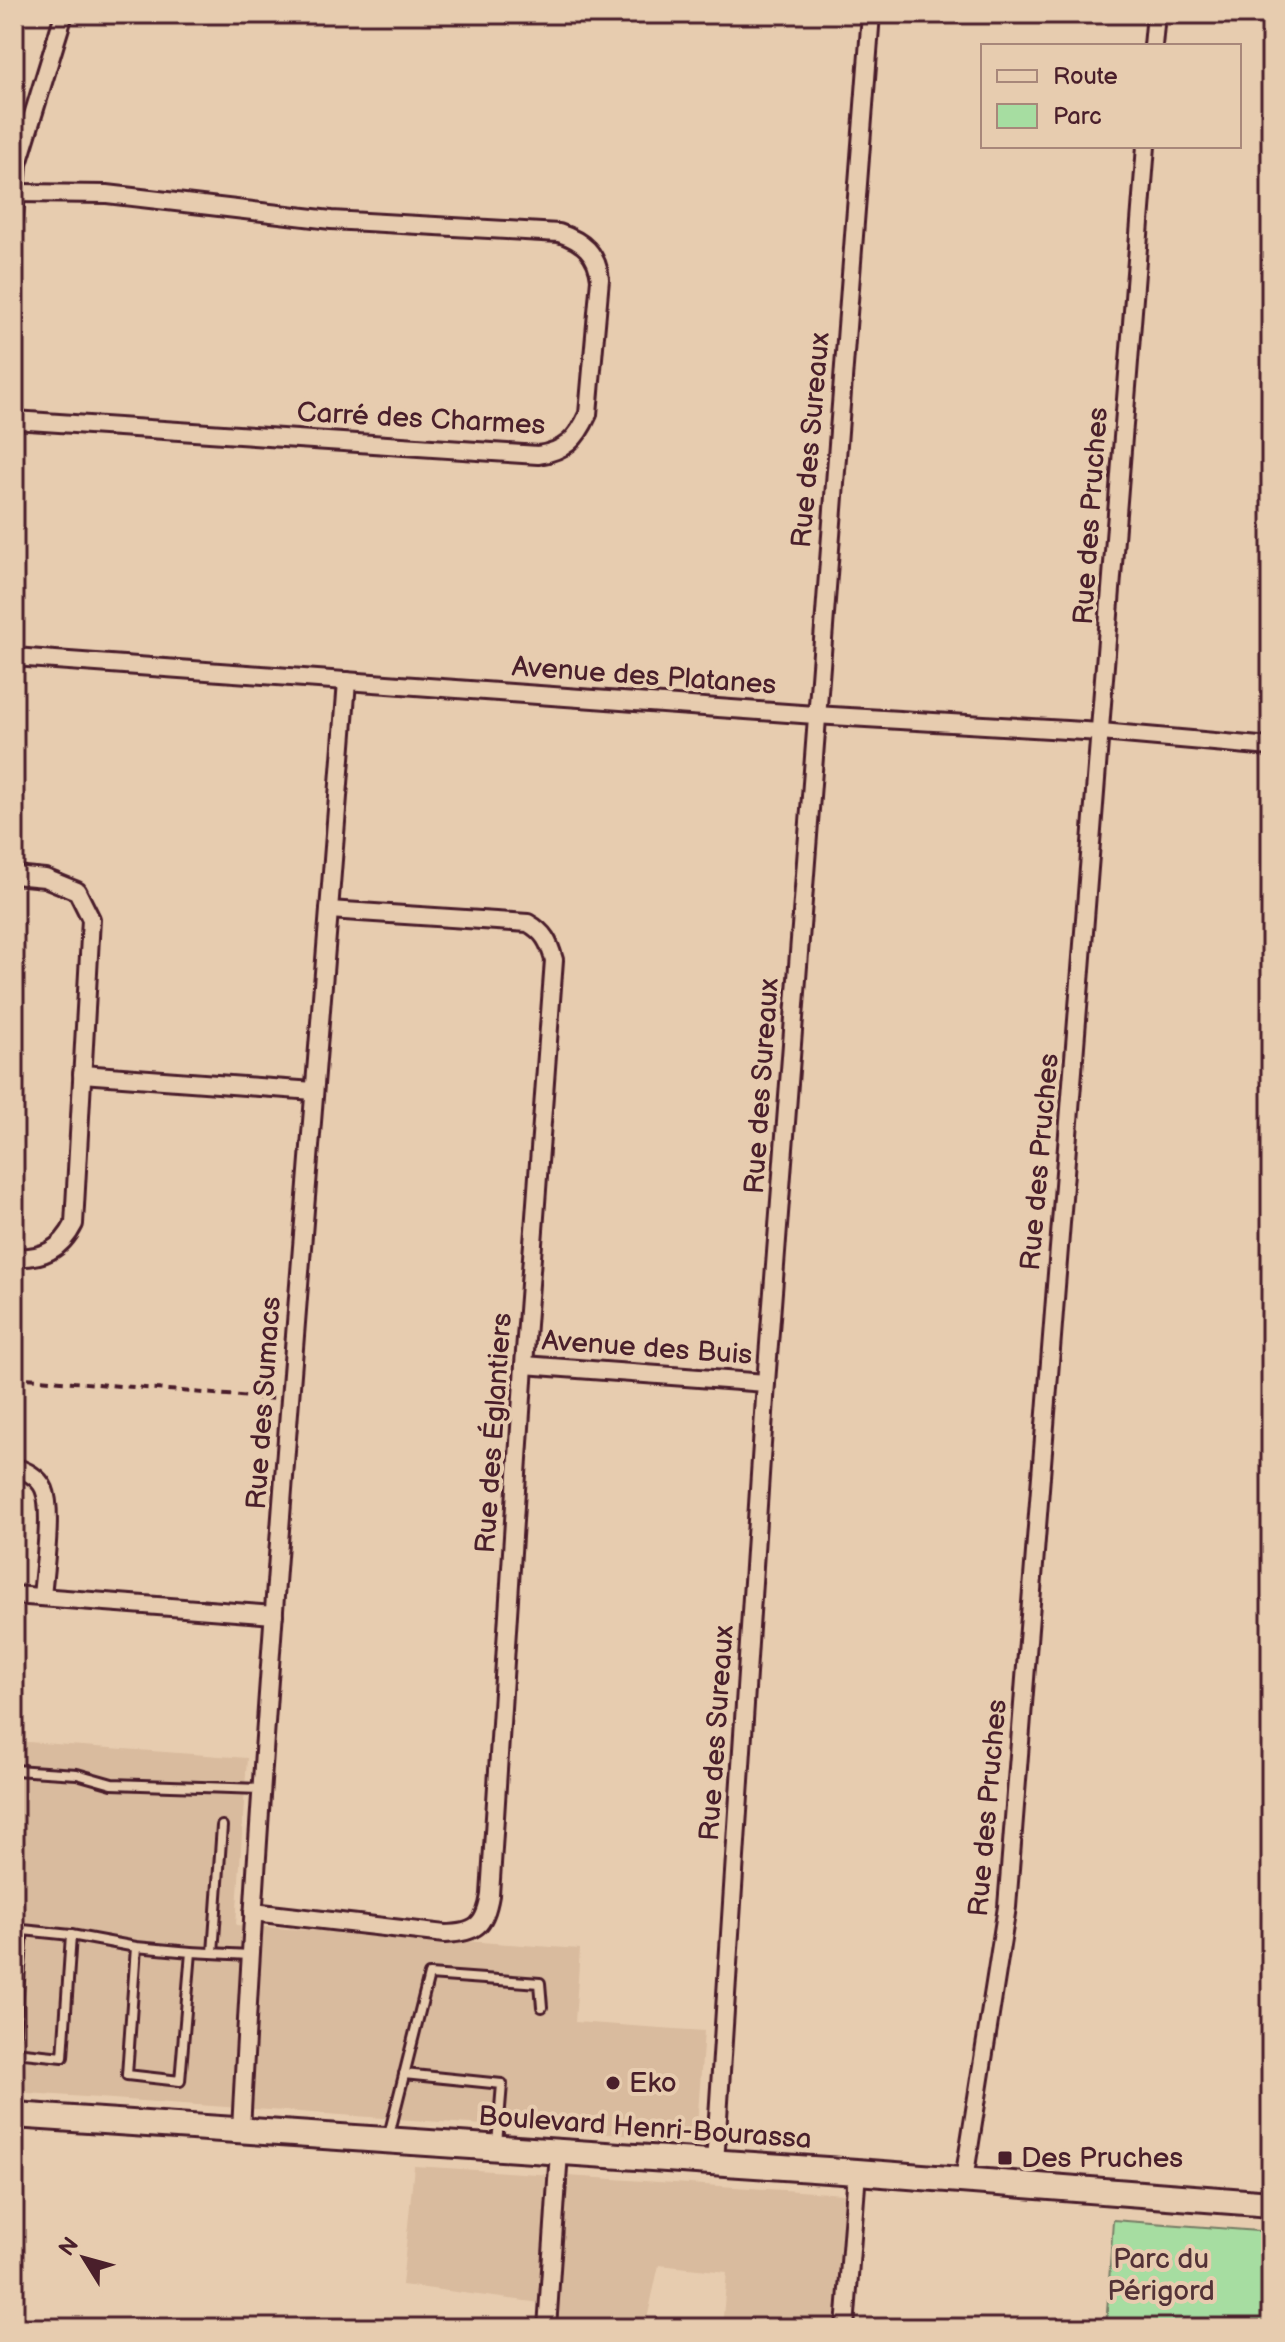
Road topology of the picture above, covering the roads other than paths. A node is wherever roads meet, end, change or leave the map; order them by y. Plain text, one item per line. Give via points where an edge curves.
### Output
1 (64, 14) edge
2 (871, 14) edge
3 (1156, 14) edge
4 (1153, 44) edge
5 (1146, 148) edge
6 (16, 193) edge
7 (14, 218) edge
8 (14, 420) edge
9 (14, 657) edge
10 (347, 681) junction
11 (815, 715) junction
12 (1101, 732) junction
13 (1271, 747) edge
14 (14, 875) edge
15 (329, 910) junction
16 (82, 1074) junction
17 (314, 1091) junction
18 (14, 1257) edge
19 (524, 1365) junction
20 (766, 1383) junction
21 (14, 1467) edge
22 (14, 1595) edge
23 (42, 1597) junction
24 (274, 1615) junction
25 (14, 1770) edge
26 (262, 1789) junction
27 (222, 1826) dead end
28 (253, 1912) junction
29 (19, 1929) edge
30 (71, 1935) junction
31 (136, 1947) junction
32 (191, 1952) junction
33 (213, 1953) junction
34 (250, 1955) junction
35 (542, 2007) dead end
36 (14, 2045) edge
37 (14, 2052) edge
38 (404, 2074) junction
39 (14, 2115) edge
40 (241, 2130) junction
41 (388, 2140) junction
42 (496, 2148) junction
43 (559, 2152) junction
44 (715, 2163) junction
45 (857, 2172) junction
46 (964, 2180) junction
47 (1271, 2204) edge
48 (547, 2328) edge
49 (845, 2328) edge

1 - 6 street via 18,164
2 - 11 street, Rue des Sureaux
3 - 4 street
5 - 12 street, Rue des Pruches
6 - 7 street
6 - 8 street, Carré des Charmes via 107,194 331,220 559,233 589,249 600,279 588,414 570,444 555,452
9 - 10 street, Avenue des Platanes
10 - 11 street, Avenue des Platanes
10 - 15 street, Rue des Sumacs
11 - 12 street, Avenue des Platanes
11 - 20 street, Rue des Sureaux
12 - 13 street, Avenue des Platanes
12 - 46 street, Rue des Pruches via 1007,1907
14 - 16 street via 45,878 77,891 91,919
15 - 17 street, Rue des Sumacs
15 - 19 street, Rue des Églantiers via 516,921 528,923 549,942 554,960
16 - 17 street
16 - 18 street via 74,1224 55,1249 32,1258
17 - 24 street, Rue des Sumacs
19 - 20 street, Avenue des Buis
19 - 28 street, Rue des Églantiers via 487,1911 479,1926 445,1934
20 - 44 street, Rue des Sureaux
21 - 23 street via 43,1486 47,1504
22 - 23 street
23 - 24 street
24 - 26 street, Rue des Sumacs
25 - 26 lane via 77,1774 112,1784
26 - 28 street, Rue des Sumacs
27 - 33 lane
28 - 34 street, Rue des Sumacs
29 - 30 lane
29 - 36 lane
30 - 31 lane
30 - 37 lane via 63,2057
31 - 32 lane
31 - 32 lane via 127,2075 180,2081
32 - 33 lane
33 - 34 lane
34 - 40 street, Rue des Sumacs
35 - 38 lane via 540,1983 429,1975
38 - 41 lane
38 - 42 lane via 502,2084
39 - 40 main road, Boulevard Henri-Bourassa
40 - 41 main road, Boulevard Henri-Bourassa
41 - 42 main road, Boulevard Henri-Bourassa
42 - 43 main road, Boulevard Henri-Bourassa
43 - 44 main road, Boulevard Henri-Bourassa
43 - 48 street
44 - 45 main road, Boulevard Henri-Bourassa
45 - 46 main road, Boulevard Henri-Bourassa
45 - 49 street
46 - 47 main road, Boulevard Henri-Bourassa

